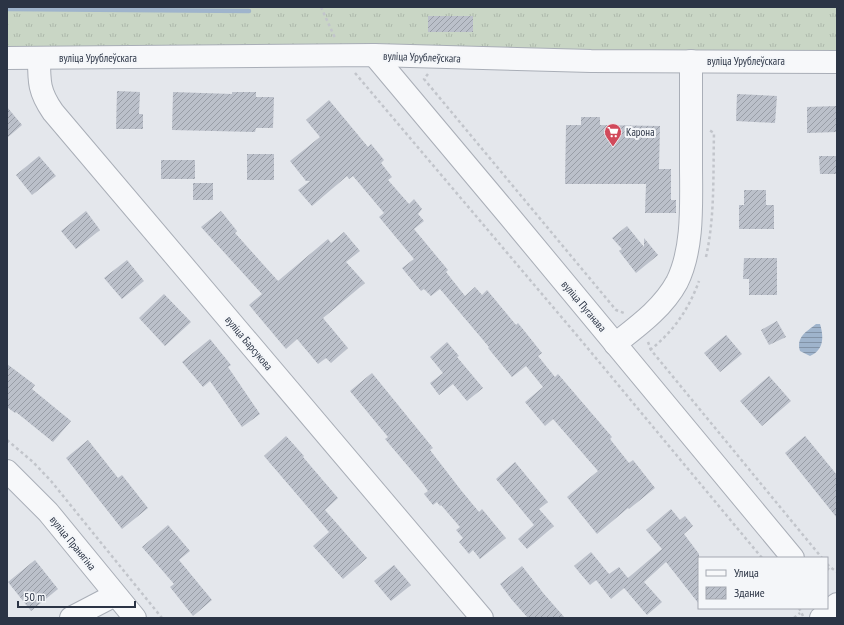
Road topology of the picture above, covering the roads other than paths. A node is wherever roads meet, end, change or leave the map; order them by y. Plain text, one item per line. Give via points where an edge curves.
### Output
1 (374, 55) junction
2 (7, 58) edge
3 (38, 58) junction
4 (691, 61) junction
5 (837, 62) edge
6 (615, 344) junction
7 (7, 471) edge
8 (792, 557) edge
9 (115, 595) junction
10 (72, 618) edge
11 (135, 618) edge
12 (482, 618) edge

1 - 3 street, вуліца Урублеўскага
1 - 4 street, вуліца Урублеўскага via 584,61
1 - 6 street, вуліца Пуганава
2 - 3 street, вуліца Урублеўскага
3 - 12 street, вуліца Барсукова via 40,87 53,112
4 - 5 street, вуліца Урублеўскага
4 - 6 street via 691,206 685,258 671,291 658,308
6 - 8 street, вуліца Пуганава
7 - 9 street, вуліца Пранягіна via 48,512
9 - 10 street
9 - 11 street, вуліца Пранягіна

